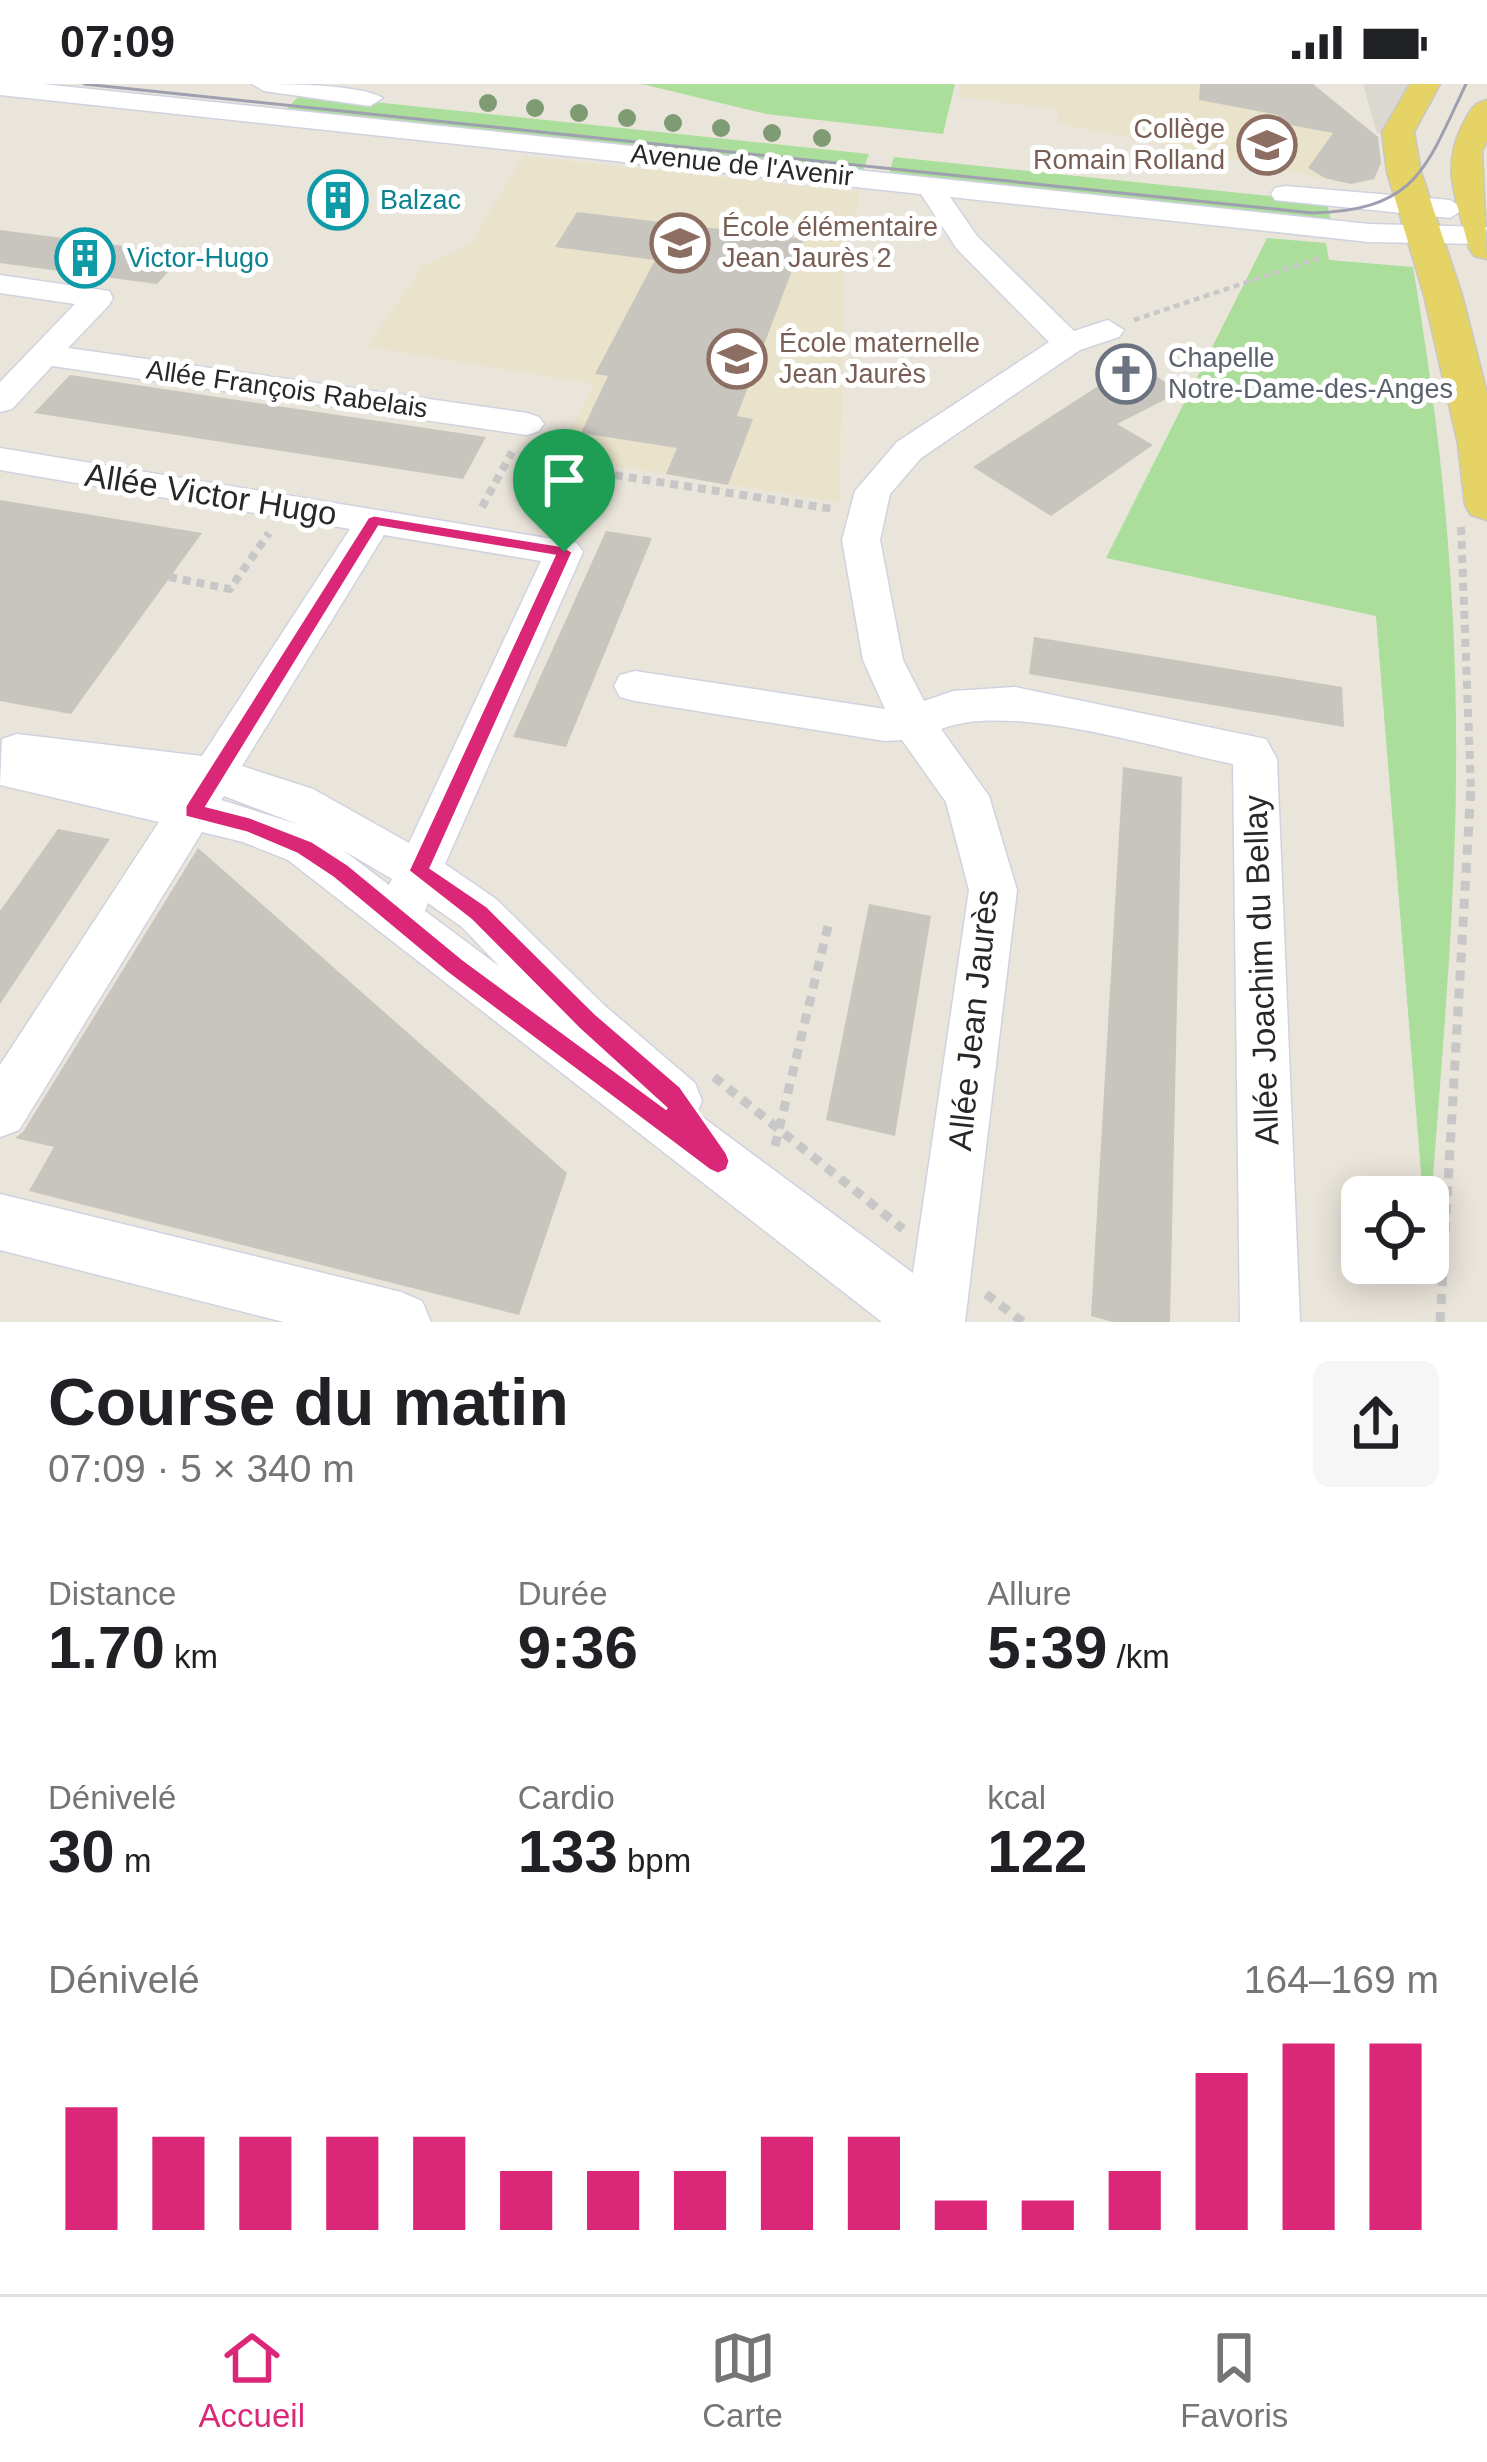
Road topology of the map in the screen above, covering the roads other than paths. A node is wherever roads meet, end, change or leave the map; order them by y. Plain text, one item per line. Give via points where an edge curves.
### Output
1 (264, 84) edge
2 (1425, 84) edge
3 (0, 87) edge
4 (396, 101) dead end
5 (1487, 109) edge
6 (933, 186) junction
7 (1268, 192) dead end
8 (1417, 220) junction
9 (1483, 232) edge
10 (0, 284) edge
11 (46, 356) junction
12 (0, 402) edge
13 (527, 424) road end
14 (0, 459) edge
15 (1474, 512) edge
16 (374, 521) junction
17 (635, 686) dead end
18 (913, 723) junction
19 (0, 749) edge
20 (0, 768) edge
21 (203, 793) junction
22 (419, 871) junction
23 (399, 915) junction
24 (0, 1112) edge
25 (718, 1161) junction
26 (0, 1222) edge
27 (401, 1322) edge
28 (932, 1322) edge
29 (1270, 1322) edge

1 - 4 street
2 - 8 main road via 1398,132
3 - 6 street, Avenue de l'Avenir
5 - 9 main road via 1466,152
6 - 8 street, Avenue de l'Avenir
6 - 18 street, Allée Jean Jaurès via 937,205 995,273 1088,337 909,450 873,491 861,540 871,609
7 - 8 street, Avenue de l'Avenir
8 - 9 street, Avenue de l'Avenir
8 - 15 main road via 1464,380
10 - 11 street via 98,298
11 - 12 street
11 - 13 street, Allée François Rabelais
14 - 16 street, Allée Victor Hugo
16 - 21 street
16 - 22 street, Allée Victor Hugo via 564,552
17 - 18 street
18 - 28 street, Allée Jean Jaurès via 968,796 993,890
18 - 29 street, Allée Joachim du Bellay via 953,707 1015,703 1251,751
19 - 21 street
20 - 21 street
21 - 22 street via 261,789
21 - 23 street via 304,848
21 - 24 street
22 - 23 street
22 - 25 street via 479,913 671,1094
23 - 25 street via 455,966
25 - 28 street
26 - 27 street

